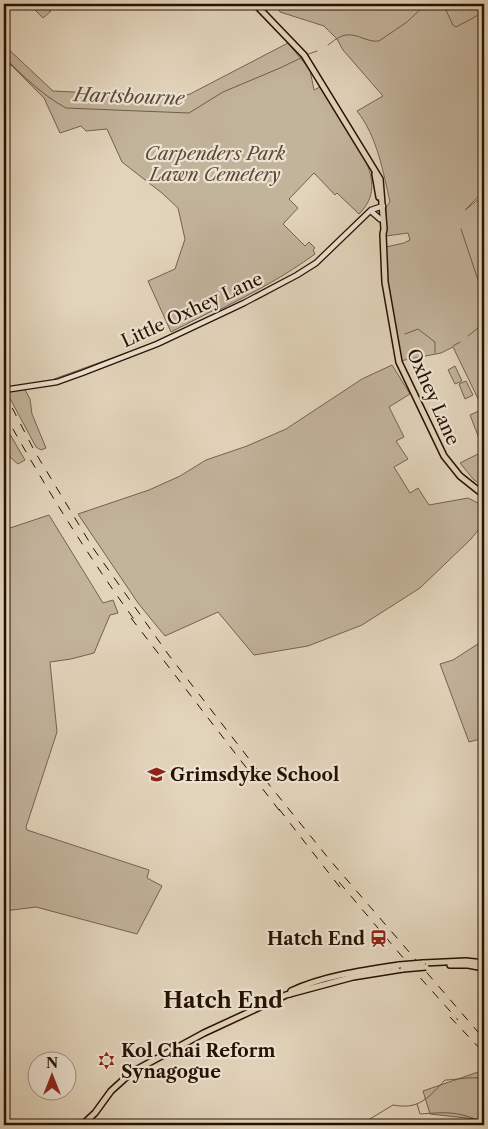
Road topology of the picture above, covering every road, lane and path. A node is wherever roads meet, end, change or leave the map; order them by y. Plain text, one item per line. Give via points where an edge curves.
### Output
1 (255, 4) edge
2 (381, 208) junction
3 (371, 212) junction
4 (380, 219) junction
5 (383, 234) junction
6 (4, 390) edge
7 (484, 495) edge
8 (484, 963) edge
9 (424, 965) junction
10 (484, 968) edge
11 (82, 1125) edge

1 - 2 main road, Oxhey Lane via 304,56 324,86 374,170
2 - 3 main road, Little Oxhey Lane
2 - 4 main road, Oxhey Lane
2 - 5 main road, Oxhey Lane
3 - 4 main road
3 - 6 main road, Little Oxhey Lane via 316,263 244,303 157,344 66,379
4 - 5 main road, Oxhey Lane
5 - 7 main road, Oxhey Lane via 385,282 399,362 444,456 460,476
8 - 9 main road via 466,961
9 - 10 main road
9 - 11 main road, bridge via 336,977 290,991 290,994 132,1072

